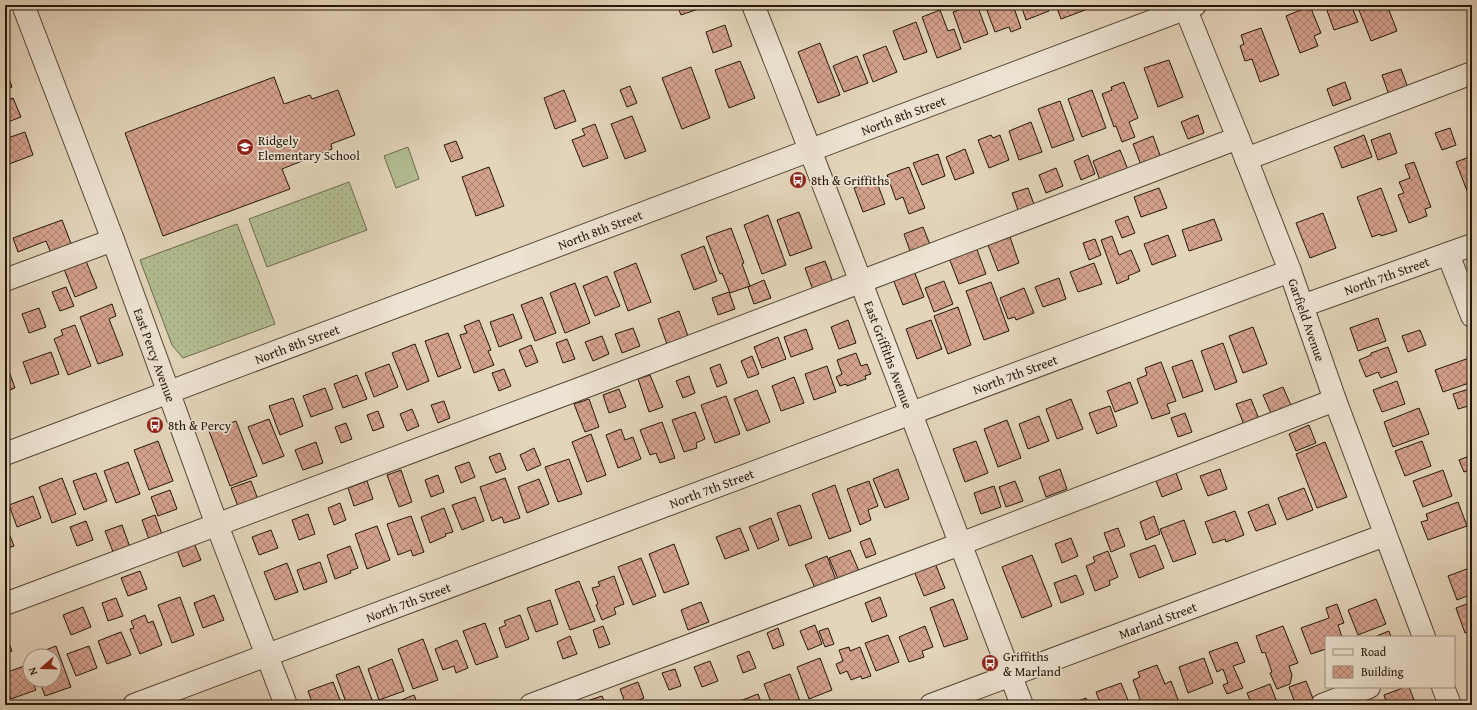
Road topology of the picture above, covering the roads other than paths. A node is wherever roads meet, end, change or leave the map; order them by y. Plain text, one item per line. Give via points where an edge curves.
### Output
1 (23, 5) edge
2 (753, 5) edge
3 (1188, 6) edge
4 (1472, 73) edge
5 (1238, 138) junction
6 (811, 149) junction
7 (1246, 159) junction
8 (113, 240) junction
9 (1472, 245) edge
10 (1448, 254) junction
11 (1290, 271) junction
12 (5, 280) edge
13 (861, 280) junction
14 (1302, 306) junction
15 (1472, 316) edge
16 (169, 392) junction
17 (1335, 400) junction
18 (910, 414) junction
19 (5, 454) edge
20 (217, 525) junction
21 (1385, 535) junction
22 (960, 544) junction
23 (5, 604) edge
24 (1424, 636) edge
25 (266, 655) junction
26 (1010, 675) junction
27 (1366, 688) edge
28 (1443, 688) edge
29 (134, 705) edge
30 (286, 705) edge
31 (531, 705) edge
32 (931, 705) edge
33 (1022, 705) edge
34 (1322, 705) edge
35 (1450, 705) edge

1 - 8 street, East Percy Avenue
2 - 6 street, East Griffiths Avenue
3 - 5 street, Garfield Avenue
3 - 6 street, North 8th Street
4 - 7 street
5 - 7 street, Garfield Avenue
5 - 13 street
6 - 13 street, East Griffiths Avenue
6 - 16 street, North 8th Street
7 - 11 street, Garfield Avenue
8 - 12 street
8 - 16 street, East Percy Avenue
9 - 10 street, North 7th Street
10 - 14 street, North 7th Street
10 - 15 street
11 - 14 street, Garfield Avenue
11 - 18 street, North 7th Street
13 - 18 street, East Griffiths Avenue
13 - 20 street
14 - 17 street, Garfield Avenue
16 - 19 street, North 8th Street
16 - 20 street, East Percy Avenue
17 - 21 street, Garfield Avenue
17 - 22 street
18 - 22 street, East Griffiths Avenue
18 - 25 street, North 7th Street
20 - 23 street
20 - 25 street, East Percy Avenue
21 - 24 street, Garfield Avenue
21 - 26 street, Marland Street
22 - 26 street, East Griffiths Avenue
22 - 31 street
25 - 29 street, North 7th Street
25 - 30 street, East Percy Avenue
26 - 32 street, Marland Street
26 - 33 street, East Griffiths Avenue
27 - 34 street
28 - 35 street

